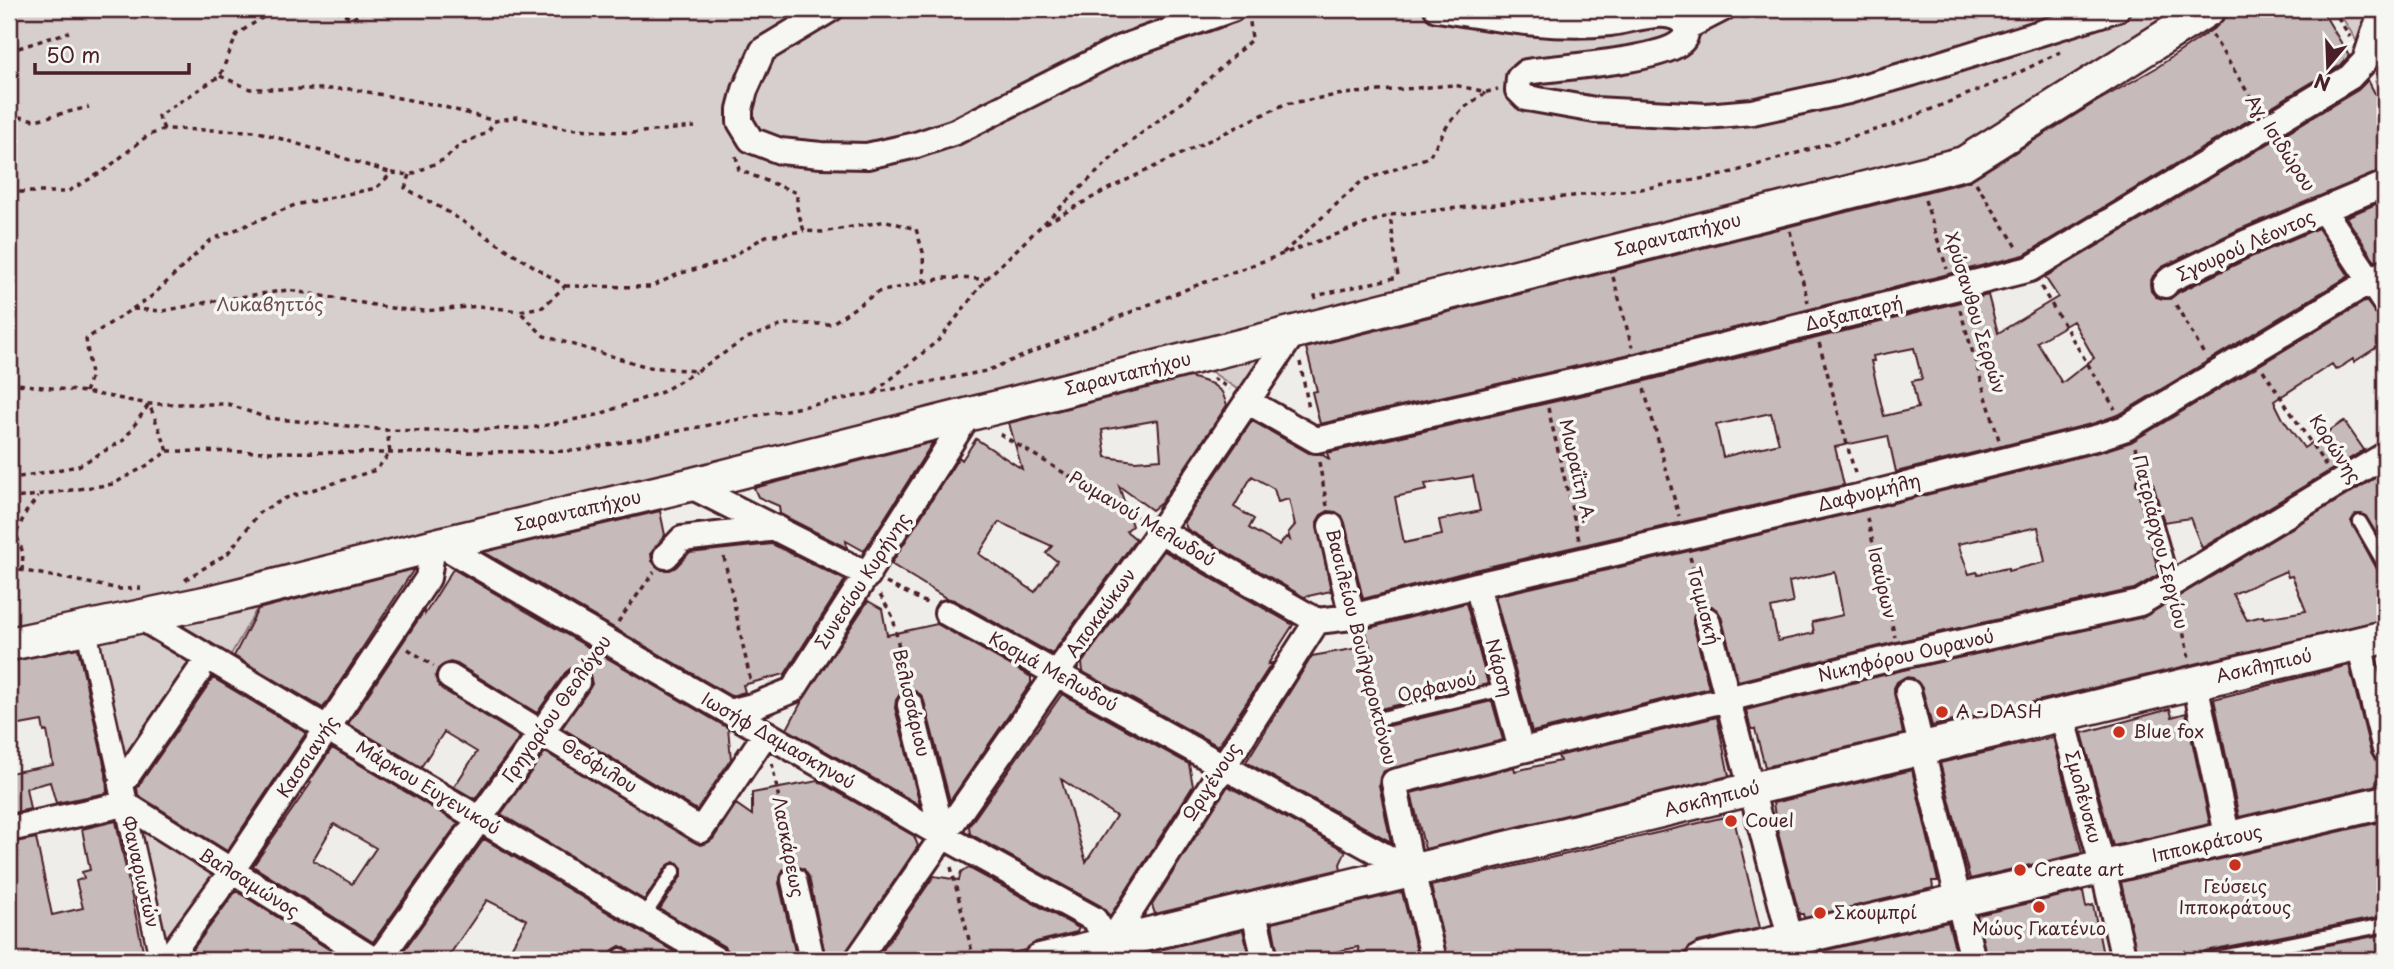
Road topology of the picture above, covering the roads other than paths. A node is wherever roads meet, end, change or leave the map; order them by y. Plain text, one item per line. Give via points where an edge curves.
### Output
1 (831, 9) edge
2 (1437, 9) edge
3 (1722, 9) edge
4 (2117, 9) edge
5 (2382, 9) edge
6 (2204, 12) edge
7 (1241, 14) edge
8 (1687, 27) junction
9 (2385, 184) edge
10 (2324, 211) junction
11 (2378, 276) edge
12 (2165, 285) road end
13 (2385, 303) edge
14 (1308, 329) junction
15 (1247, 401) junction
16 (969, 414) junction
17 (2385, 455) edge
18 (2144, 483) road end
19 (689, 485) junction
20 (2360, 522) dead end
21 (1331, 526) road end
22 (777, 528) junction
23 (1160, 531) junction
24 (436, 545) junction
25 (666, 556) road end
26 (2385, 565) edge
27 (868, 575) junction
28 (1477, 585) junction
29 (2172, 585) junction
30 (142, 603) junction
31 (947, 613) road end
32 (1352, 617) junction
33 (1707, 620) road end
34 (1317, 621) junction
35 (86, 628) junction
36 (2372, 640) edge
37 (9, 645) edge
38 (198, 673) dead end
39 (1056, 674) junction
40 (450, 677) road end
41 (577, 682) dead end
42 (2195, 683) junction
43 (1504, 689) junction
44 (1908, 692) dead end
45 (1728, 698) junction
46 (910, 705) road end
47 (729, 712) junction
48 (2062, 715) junction
49 (1378, 719) road end
50 (327, 728) junction
51 (542, 731) junction
52 (766, 733) junction
53 (1922, 748) junction
54 (2385, 749) edge
55 (1521, 750) junction
56 (1222, 766) junction
57 (1394, 782) joint
58 (1752, 789) junction
59 (123, 794) junction
60 (2385, 802) edge
61 (480, 819) junction
62 (9, 829) edge
63 (943, 836) junction
64 (2228, 839) junction
65 (2103, 868) junction
66 (674, 871) dead end
67 (1412, 871) junction
68 (231, 872) junction
69 (794, 880) road end
70 (1959, 902) junction
71 (1253, 909) junction
72 (643, 916) junction
73 (2385, 925) edge
74 (1793, 950) edge
75 (1112, 952) edge
76 (160, 960) edge
77 (167, 960) edge
78 (376, 960) edge
79 (717, 960) edge
80 (812, 960) edge
81 (857, 960) edge
82 (1040, 960) edge
83 (1265, 960) edge
84 (1434, 960) edge
85 (1702, 960) edge
86 (1973, 960) edge
87 (2124, 960) edge
88 (2207, 960) edge

1 - 7 street via 763,50 740,109 740,122 751,140 780,152 821,155 867,156 916,145 955,132 1121,48
2 - 8 street via 1558,23 1614,23 1668,15
3 - 8 street
4 - 8 street via 1899,77 1752,112 1706,116 1595,110 1526,97 1518,90 1518,78 1526,72 1595,65 1668,49 1681,42
5 - 15 street, Δοξαπατρή via 2365,61 2350,77 2031,269 1638,367 1316,440
6 - 14 street, Σαρανταπήχου via 1964,163
9 - 10 street, Σγουρού Λέοντος
10 - 11 street, Αγ. Ισιδώρου
10 - 12 street, Σγουρού Λέοντος via 2245,243
11 - 13 street, Αγ. Ισιδώρου
11 - 28 street, Δαφνομήλη via 2126,428 1862,496
14 - 15 street, Αποκαύκων
14 - 16 street, Σαρανταπήχου
15 - 23 street, Αποκαύκων
16 - 19 street, Σαρανταπήχου
16 - 27 street, Συνεσίου Κυρήνης
17 - 29 street, Νικηφόρου Ουρανού
18 - 29 lane, Πατριάρχου Σεργίου
19 - 22 street
19 - 24 street, Σαρανταπήχου
20 - 26 lane
21 - 32 street, Βασιλείου Βουλγαροκτόνου
22 - 25 street via 681,540
22 - 27 street
23 - 34 street, Ρωμανού Μελωδού
23 - 39 street, Αποκαύκων
24 - 30 street, Σαρανταπήχου
24 - 47 street, Ιωσήφ Δαμασκηνού
24 - 50 street, Κασσιανής via 428,578
27 - 47 street, Συνεσίου Κυρήνης via 793,690
28 - 32 street, Δαφνομήλη
28 - 43 street, Νάρση
29 - 45 street, Νικηφόρου Ουρανού via 2140,603
30 - 35 street, Σαρανταπήχου
30 - 50 street, Μάρκου Ευγενικού
31 - 39 street, Κοσμά Μελωδού
32 - 34 street, Δαφνομήλη
33 - 45 street, Τσιμισκή
34 - 56 street, Ωριγένους
35 - 37 street, Σαρανταπήχου
35 - 59 street, Φαναριωτών
36 - 42 street, Ασκληπιού
36 - 54 street
38 - 59 street
39 - 56 street, Κοσμά Μελωδού
39 - 63 street, Αποκαύκων
40 - 51 street, Θεόφιλου
41 - 51 street, Γρηγορίου Θεολόγου
42 - 48 street, Ασκληπιού
42 - 64 street
43 - 49 lane, Ορφανού
43 - 55 street, Νάρση
44 - 53 street
45 - 55 street, Νικηφόρου Ουρανού
45 - 58 street, Τσιμισκή
46 - 63 street, Βελισσάριου
47 - 52 street, Ιωσήφ Δαμασκηνού
48 - 53 street, Ασκληπιού
48 - 65 street, Σμολένσκυ
50 - 61 street, Μάρκου Ευγενικού
50 - 68 street, Κασσιανής
51 - 52 street, Θεόφιλου via 701,830
51 - 61 street, Γρηγορίου Θεολόγου
52 - 63 street, Ιωσήφ Δαμασκηνού
53 - 58 street, Ασκληπιού
53 - 70 street
55 - 57 street, Νικηφόρου Ουρανού
56 - 67 street, Κοσμά Μελωδού
56 - 75 street, Ωριγένους
57 - 67 street, Βασιλείου Βουλγαροκτόνου
58 - 67 street, Ασκληπιού
58 - 74 street, Τσιμισκή
59 - 62 street
59 - 68 street, Βαλσαμώνος
59 - 76 street, Φαναριωτών
60 - 64 street, Ιπποκράτους
61 - 72 street, Μάρκου Ευγενικού
61 - 78 street, Γρηγορίου Θεολόγου
63 - 75 street, Ιωσήφ Δαμασκηνού via 1094,919
63 - 81 street, Αποκαύκων
64 - 65 street, Ιπποκράτους
65 - 70 street, Ιπποκράτους
65 - 87 street, Σμολένσκυ
66 - 72 lane
67 - 71 street, Ασκληπιού
67 - 84 street, Βασιλείου Βουλγαροκτόνου
68 - 77 street, Κασσιανής
68 - 78 street, Βαλσαμώνος
69 - 80 street, Λασκάρεως
70 - 74 street, Ιπποκράτους
70 - 86 street
71 - 75 street, Ασκληπιού
71 - 83 street
72 - 79 street, Μάρκου Ευγενικού
73 - 88 lane
74 - 85 street, Ιπποκράτους
75 - 82 street, Ασκληπιού

